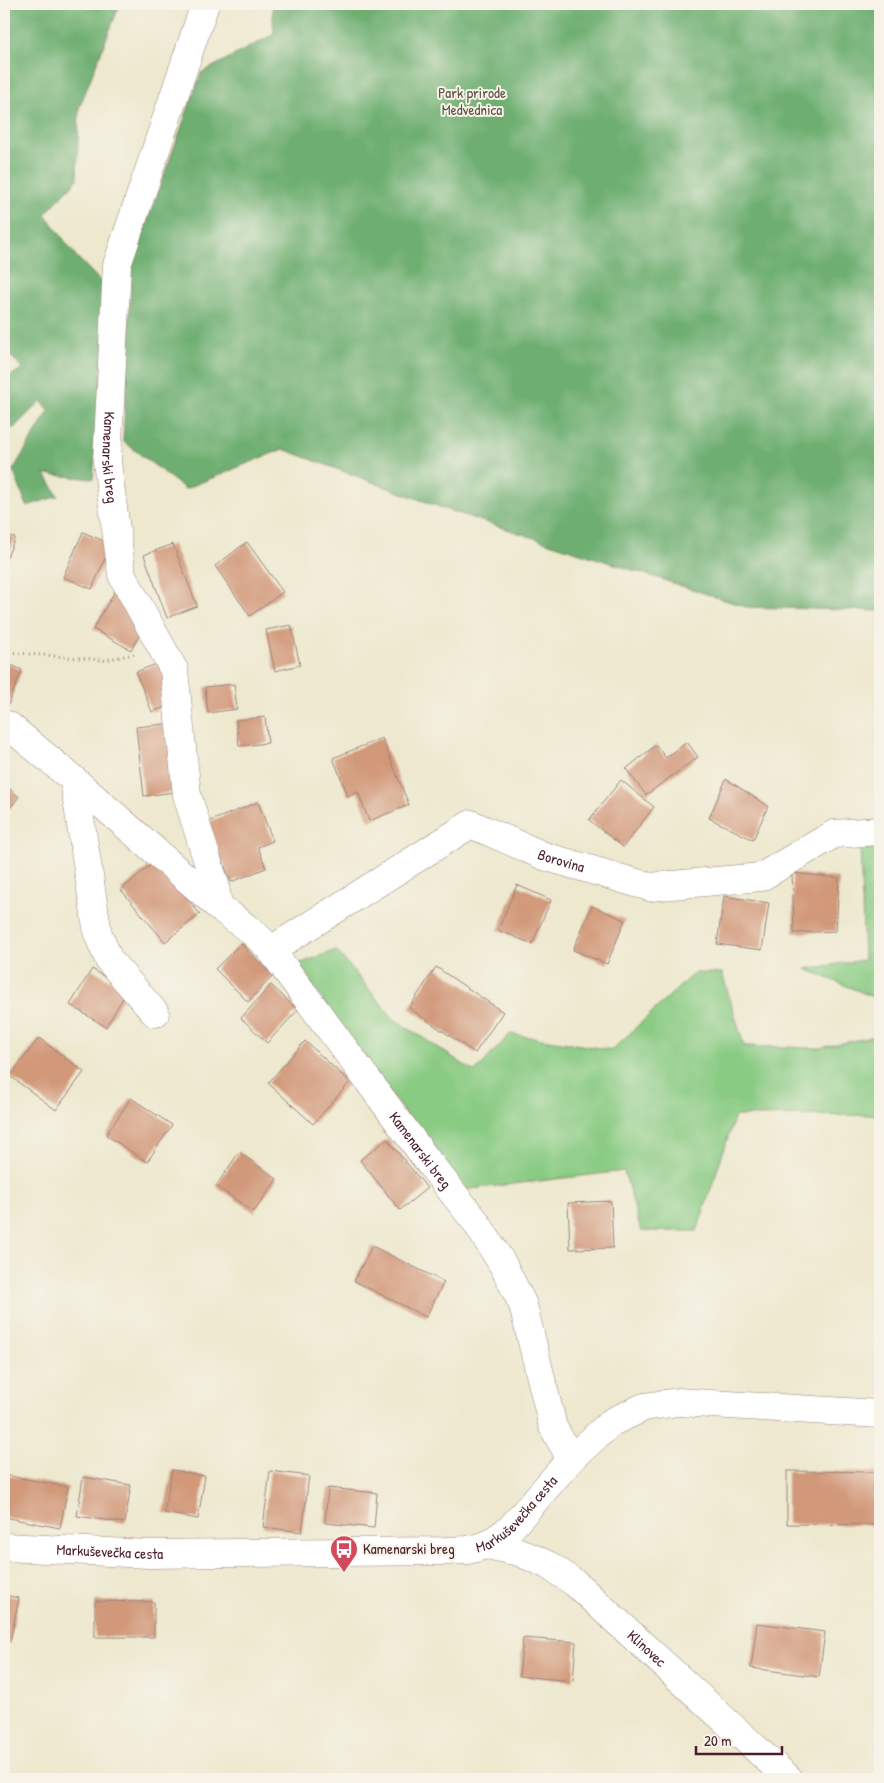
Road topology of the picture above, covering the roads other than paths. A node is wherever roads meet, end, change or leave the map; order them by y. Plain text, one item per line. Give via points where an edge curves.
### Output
1 (205, 4) edge
2 (4, 724) edge
3 (74, 780) junction
4 (880, 831) edge
5 (218, 906) junction
6 (270, 950) junction
7 (155, 1013) dead end
8 (880, 1414) edge
9 (571, 1459) junction
10 (487, 1545) junction
11 (4, 1547) edge
12 (789, 1779) edge

1 - 5 street, Kamenarski breg via 117,265 107,462 122,575 174,670 187,795 215,885
2 - 3 street, Kamenarski breg
3 - 5 street, Kamenarski breg
3 - 7 street via 98,934 109,960
4 - 6 street, Borovina via 834,834 761,877 650,887 544,856 471,824
5 - 6 street, Kamenarski breg via 255,934
6 - 9 street, Kamenarski breg via 476,1222 503,1265 523,1305 553,1427
8 - 9 street, Markuševečka cesta via 678,1402 644,1407 612,1422
9 - 10 street, Markuševečka cesta via 510,1530
10 - 11 street, Markuševečka cesta via 445,1552 149,1554
10 - 12 street, Klinovec via 519,1552 548,1565 575,1583

